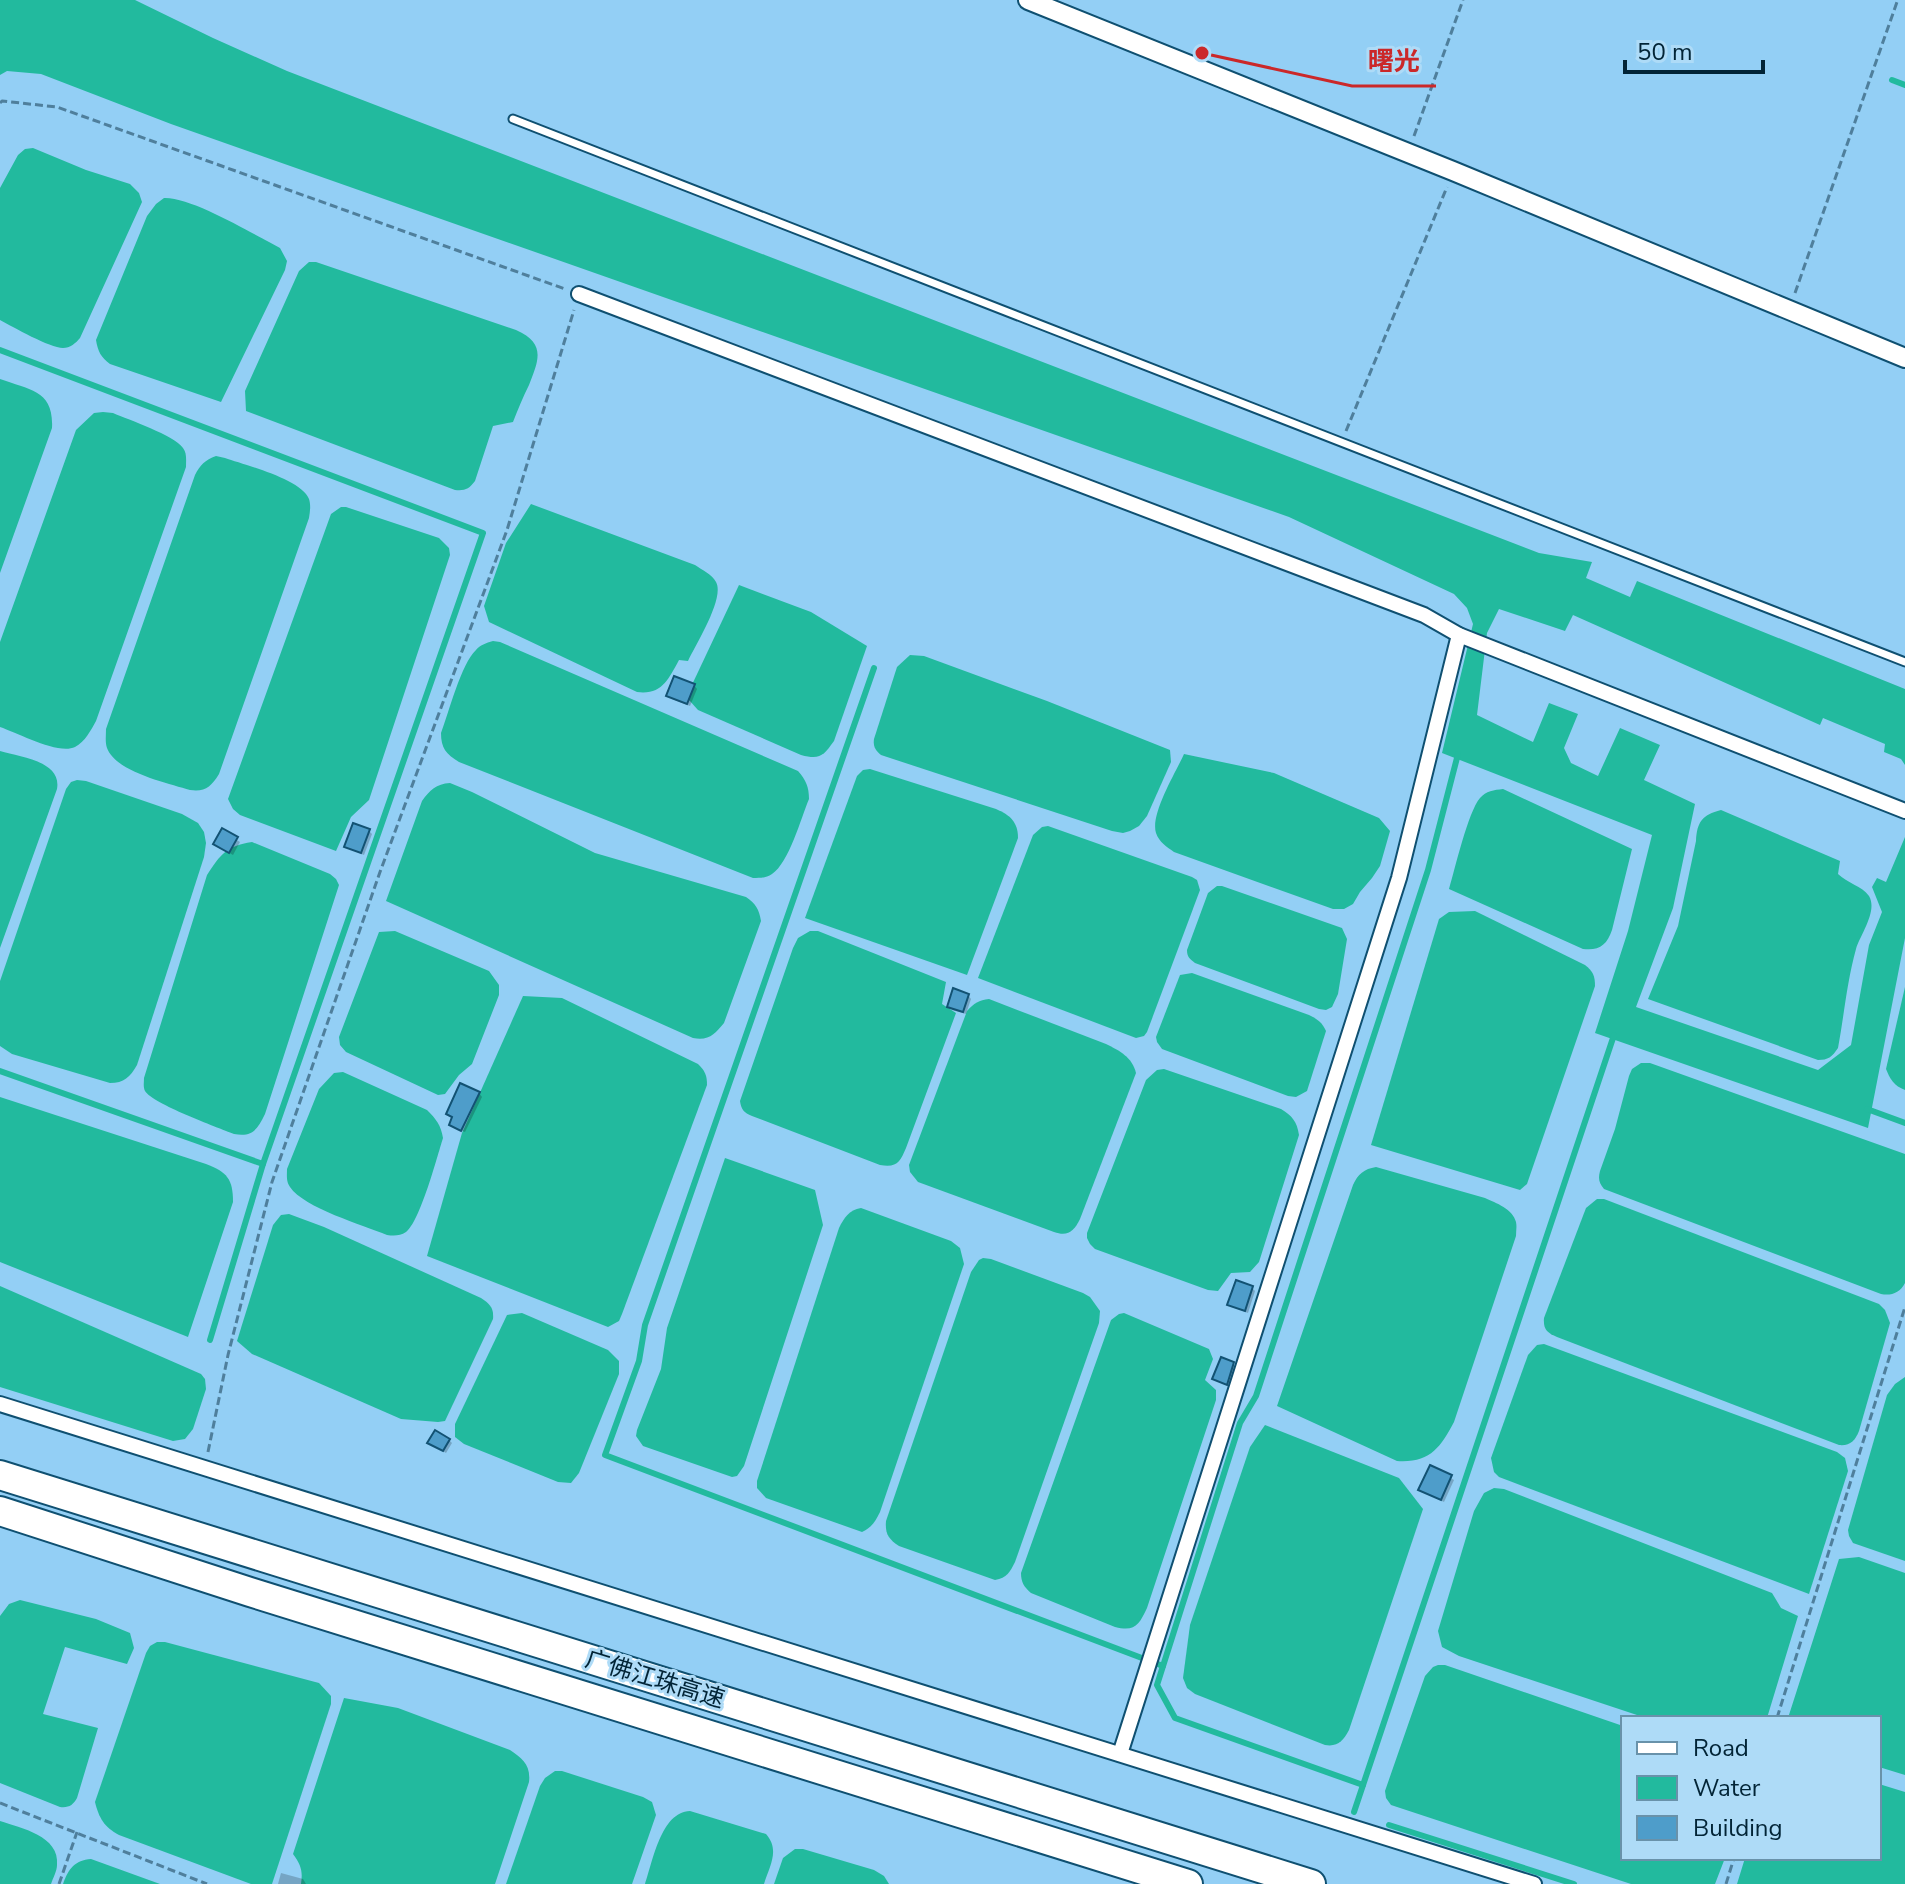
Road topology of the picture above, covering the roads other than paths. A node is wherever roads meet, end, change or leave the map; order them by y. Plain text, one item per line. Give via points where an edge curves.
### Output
1 (1028, 0) edge
2 (513, 119) dead end
3 (579, 294) road end
4 (1905, 358) edge
5 (1459, 635) junction
6 (1905, 662) edge
7 (1905, 811) edge
8 (0, 1404) edge
9 (0, 1475) edge
10 (0, 1511) edge
11 (1120, 1754) junction
12 (1188, 1884) edge
13 (1311, 1884) edge
14 (1534, 1884) edge

1 - 4 street
2 - 6 lane
3 - 5 street via 1424,615
5 - 7 street
5 - 11 street via 1399,878
8 - 11 street
9 - 13 highway, 广佛江珠高速
10 - 12 highway, 广佛江珠高速
11 - 14 street

